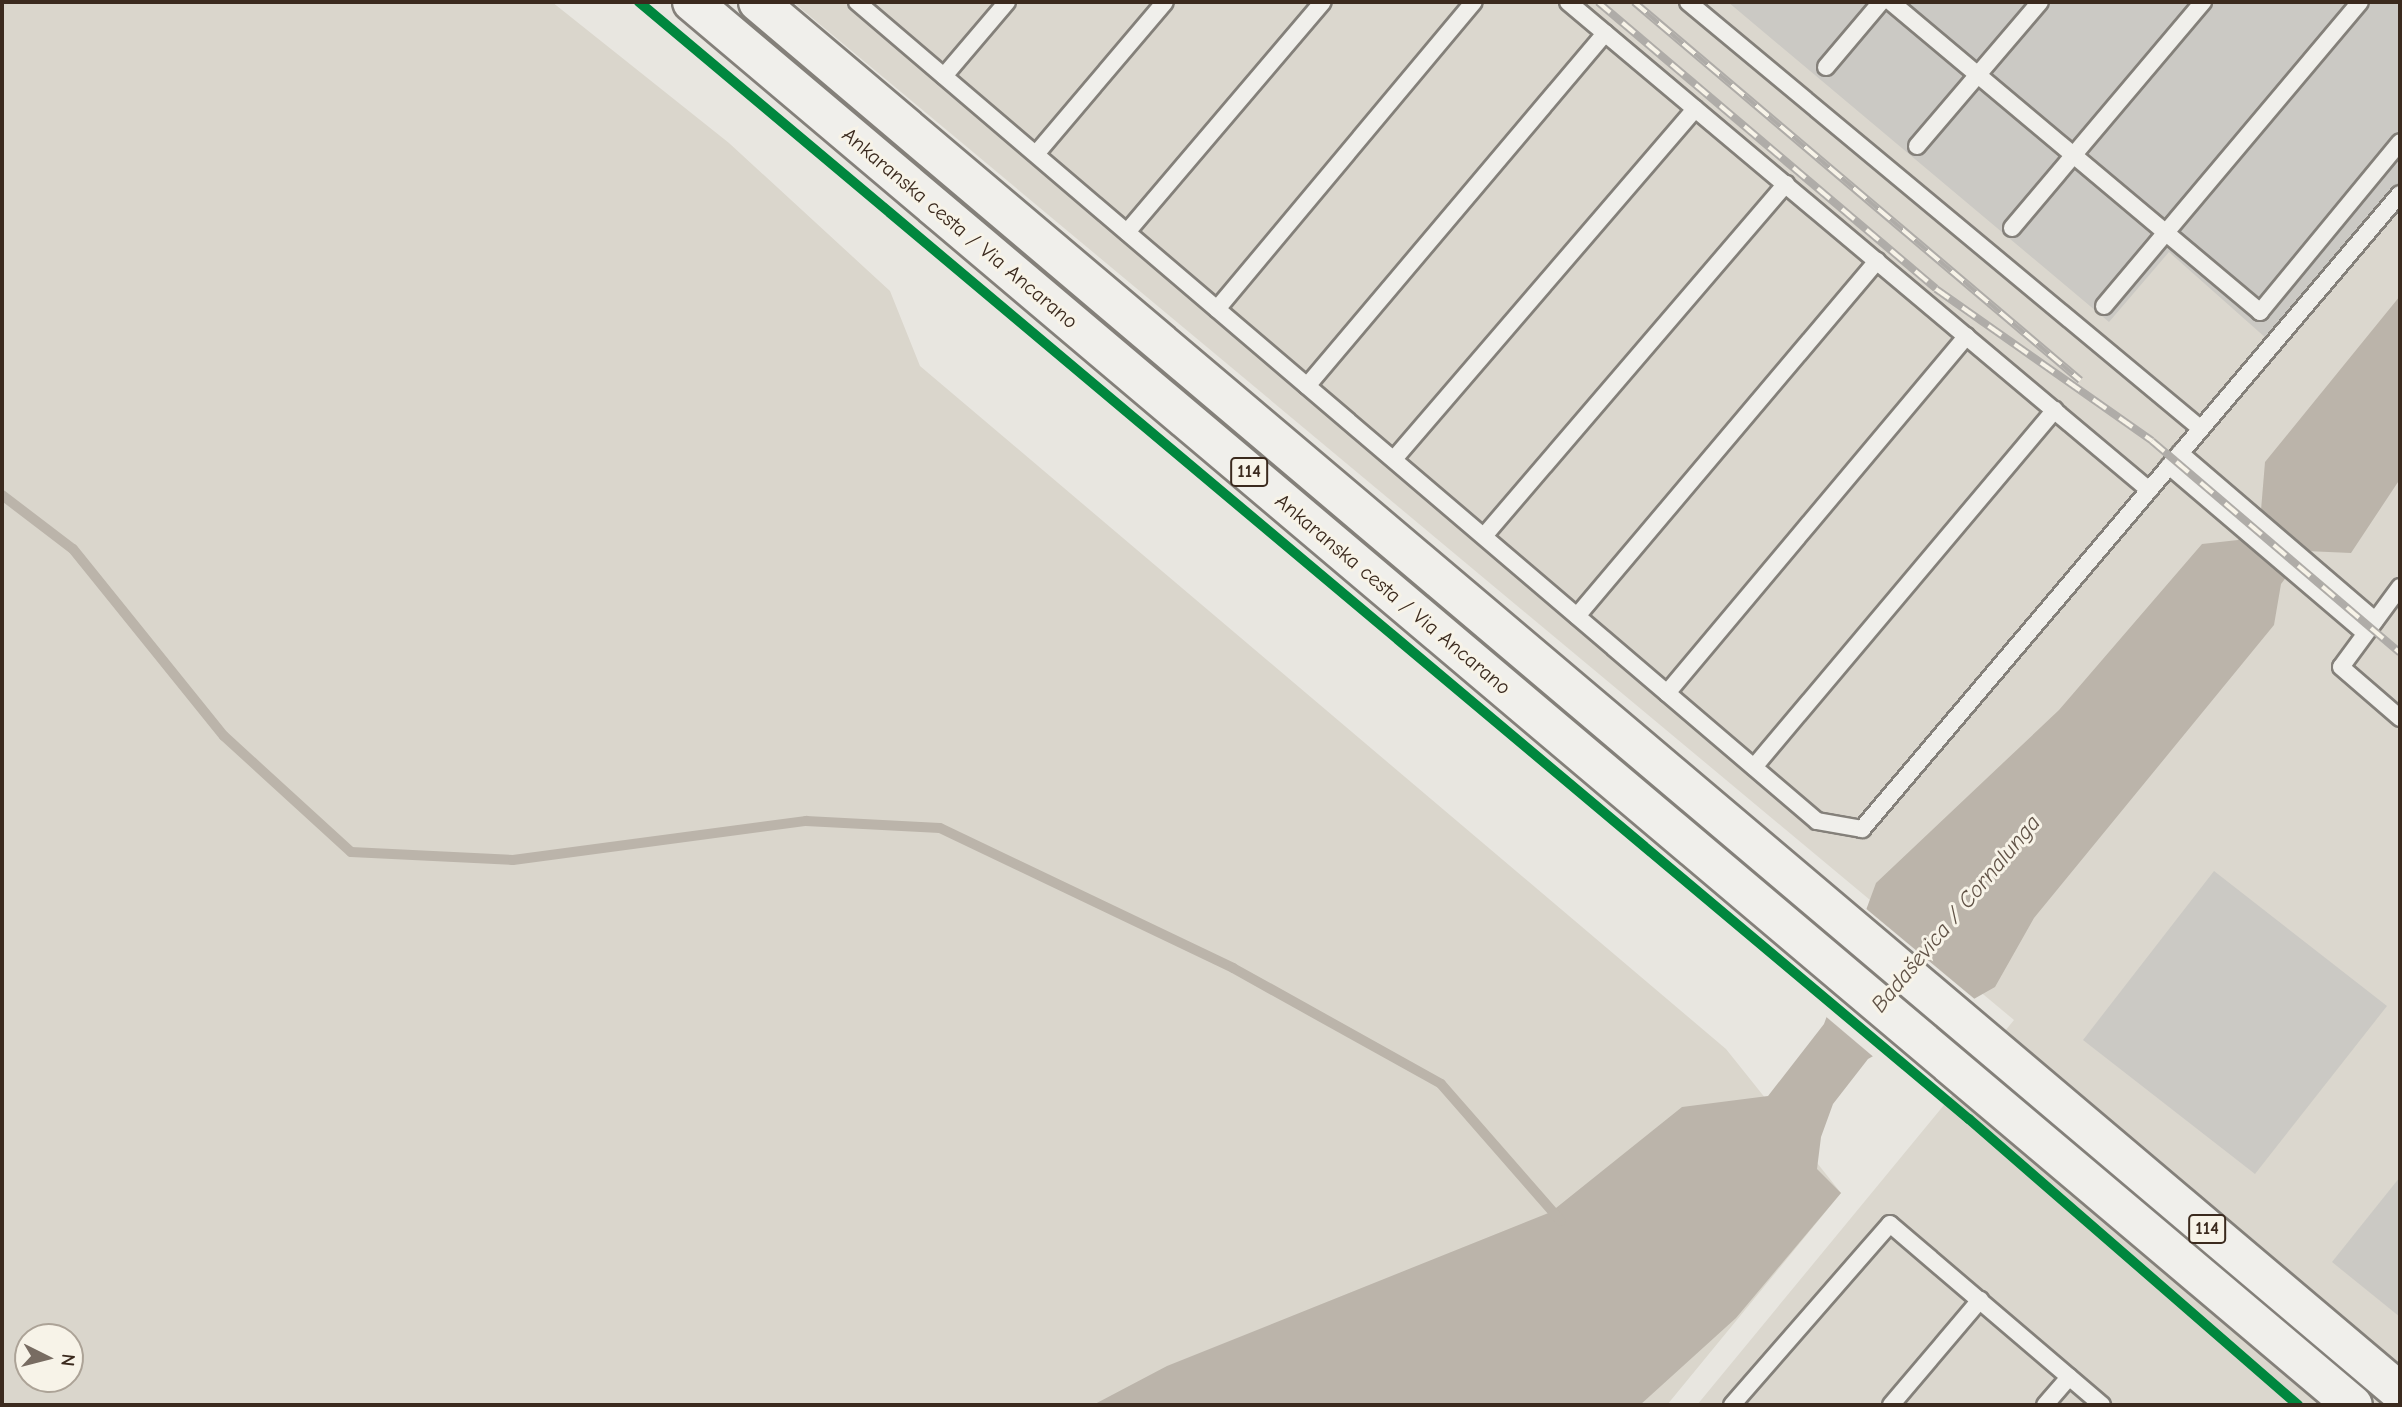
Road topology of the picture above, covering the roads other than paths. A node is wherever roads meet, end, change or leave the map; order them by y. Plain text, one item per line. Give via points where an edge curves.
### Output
1 (692, 2) edge
2 (758, 2) edge
3 (857, 2) edge
4 (1007, 2) edge
5 (1165, 2) edge
6 (1323, 2) edge
7 (1474, 2) edge
8 (1568, 2) edge
9 (1688, 2) edge
10 (1881, 2) edge
11 (1891, 2) edge
12 (2040, 2) edge
13 (2203, 2) edge
14 (2360, 2) edge
15 (1605, 33) junction
16 (1826, 66) dead end
17 (1978, 75) junction
18 (944, 76) junction
19 (1695, 108) junction
20 (2400, 142) edge
21 (1917, 146) dead end
22 (1036, 155) junction
23 (2073, 155) junction
24 (1786, 184) junction
25 (2400, 194) edge
26 (2012, 228) dead end
27 (1127, 232) junction
28 (2165, 233) junction
29 (1877, 261) junction
30 (2104, 306) dead end
31 (1217, 309) junction
32 (1967, 336) junction
33 (1307, 386) junction
34 (2054, 410) junction
35 (2201, 429) junction
36 (2180, 453) junction
37 (1394, 459) junction
38 (2169, 466) junction
39 (2149, 490) junction
40 (1484, 536) junction
41 (2400, 587) edge
42 (2394, 606) edge
43 (1577, 616) junction
44 (2370, 626) junction
45 (1667, 692) junction
46 (2400, 718) edge
47 (1754, 767) junction
48 (1980, 1300) junction
49 (2069, 1377) junction
50 (2400, 1392) edge
51 (1732, 1405) edge
52 (1891, 1405) edge
53 (2045, 1405) edge
54 (2102, 1405) edge
55 (2353, 1405) edge

1 - 55 main road, Ankaranska cesta / Via Ancarano / 114
2 - 50 main road, 114
3 - 18 lane
4 - 18 lane
5 - 22 lane
6 - 27 lane
7 - 31 lane
8 - 15 lane
9 - 35 lane
10 - 16 lane
11 - 17 lane
12 - 17 lane
13 - 23 lane
14 - 28 lane
15 - 19 lane
15 - 33 lane
17 - 21 lane
17 - 23 lane
18 - 22 lane
19 - 24 lane
19 - 37 lane
20 - 28 lane via 2260,312
22 - 27 lane
23 - 26 lane
23 - 28 lane
24 - 29 lane
24 - 40 lane
25 - 35 lane
27 - 31 lane
28 - 30 lane
29 - 32 lane
29 - 43 lane
31 - 33 lane
32 - 34 lane
32 - 45 lane
33 - 37 lane
34 - 39 lane
34 - 47 lane
35 - 36 lane
36 - 38 lane
36 - 44 lane via 2327,579
37 - 40 lane
38 - 39 lane
38 - 44 lane via 2316,592
39 - 47 lane via 1862,829 1817,821
40 - 43 lane
41 - 42 lane
42 - 44 lane
43 - 45 lane
44 - 46 lane via 2341,667
45 - 47 lane
48 - 49 lane
48 - 51 lane via 1890,1224
48 - 52 lane
49 - 53 lane
49 - 54 lane

